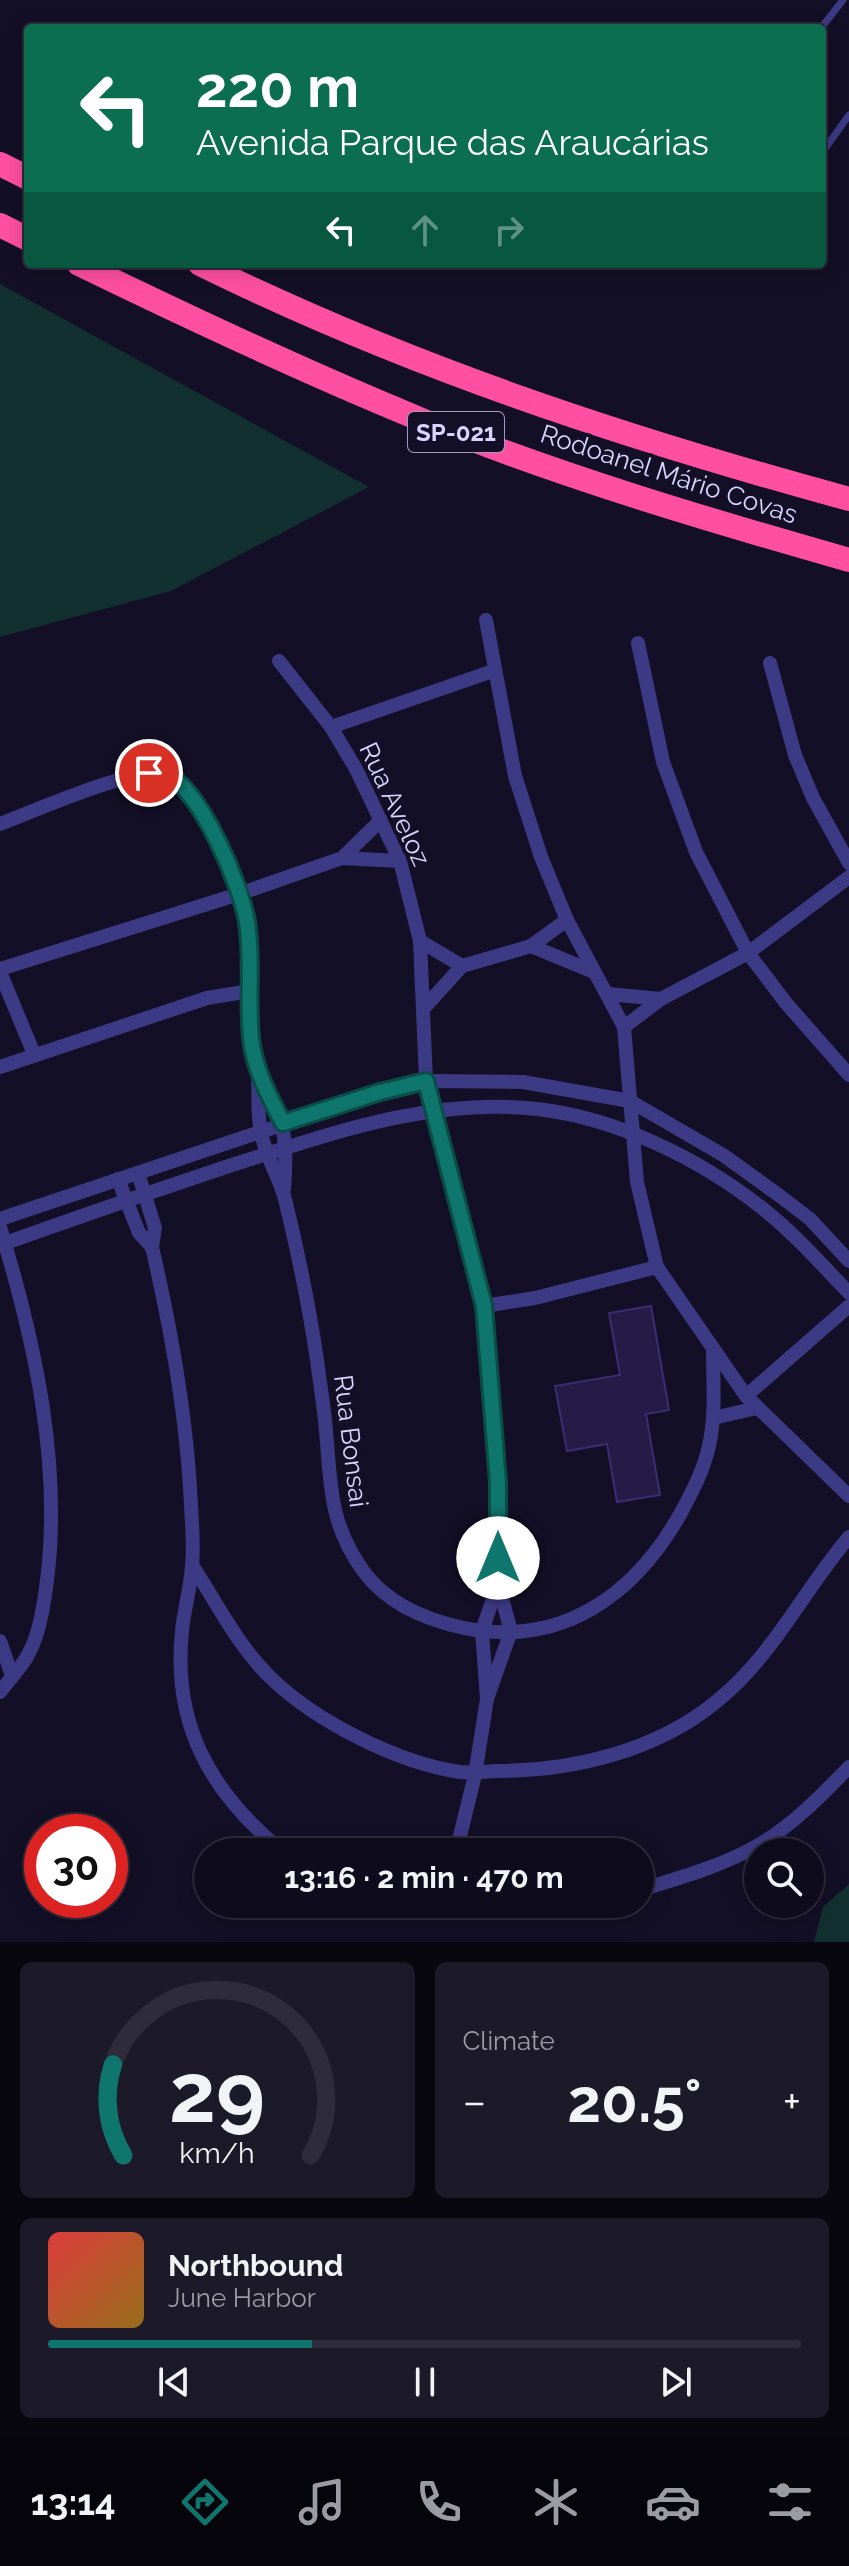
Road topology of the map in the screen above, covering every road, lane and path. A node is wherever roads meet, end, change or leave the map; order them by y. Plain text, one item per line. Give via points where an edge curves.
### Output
1 (843, 0) edge
2 (824, 24) edge
3 (849, 115) edge
4 (826, 147) edge
5 (0, 164) edge
6 (24, 176) edge
7 (0, 225) edge
8 (24, 237) edge
9 (87, 268) edge
10 (208, 268) edge
11 (849, 499) edge
12 (849, 560) edge
13 (486, 620) dead end
14 (638, 643) dead end
15 (279, 661) dead end
16 (770, 663) dead end
17 (493, 671) junction
18 (331, 727) junction
19 (381, 820) junction
20 (0, 824) edge
21 (342, 858) junction
22 (400, 861) junction
23 (849, 863) edge
24 (849, 877) edge
25 (239, 894) junction
26 (567, 920) junction
27 (420, 941) junction
28 (531, 946) junction
29 (748, 953) junction
30 (462, 966) junction
31 (0, 970) edge
32 (594, 972) junction
33 (250, 991) junction
34 (608, 994) junction
35 (661, 999) junction
36 (424, 1008) junction
37 (624, 1027) junction
38 (34, 1054) junction
39 (0, 1067) edge
40 (258, 1072) junction
41 (849, 1075) edge
42 (426, 1081) junction
43 (630, 1101) junction
44 (435, 1110) junction
45 (283, 1123) junction
46 (260, 1130) junction
47 (633, 1135) junction
48 (287, 1146) junction
49 (267, 1154) junction
50 (138, 1173) junction
51 (118, 1179) junction
52 (145, 1194) junction
53 (284, 1194) junction
54 (125, 1201) junction
55 (0, 1219) edge
56 (0, 1227) edge
57 (2, 1244) edge
58 (152, 1247) junction
59 (849, 1261) edge
60 (657, 1267) junction
61 (849, 1293) edge
62 (484, 1306) junction
63 (849, 1306) edge
64 (713, 1352) junction
65 (746, 1396) junction
66 (757, 1408) junction
67 (713, 1418) junction
68 (849, 1496) edge
69 (849, 1537) edge
70 (192, 1565) junction
71 (498, 1584) junction
72 (482, 1631) junction
73 (511, 1631) junction
74 (0, 1641) edge
75 (12, 1676) junction
76 (0, 1692) edge
77 (487, 1699) junction
78 (849, 1767) edge
79 (475, 1772) junction
80 (266, 1838) edge
81 (459, 1838) edge
82 (654, 1886) edge

1 - 2 lane
3 - 4 lane
5 - 6 highway
7 - 8 highway
9 - 12 highway, Rodoanel Mário Covas / SP-021 via 424,421 608,486
10 - 11 highway, Rodoanel Mário Covas / SP-021 via 342,331 462,379 592,424
13 - 17 street
14 - 29 street via 677,805
15 - 18 street, Rua Aveloz
16 - 23 street via 795,755
17 - 18 street
17 - 26 street via 515,776
18 - 19 street, Rua Aveloz
19 - 21 street
19 - 22 street, Rua Aveloz
20 - 25 street via 117,781 165,774 207,819
21 - 22 street
21 - 25 street
22 - 27 street, Rua Aveloz
24 - 29 street
25 - 31 street
25 - 33 street via 247,920
26 - 28 street
26 - 32 street
27 - 30 street
27 - 36 street, Rua Aveloz
28 - 30 street
28 - 32 street
29 - 35 street
29 - 41 street
30 - 36 street
31 - 38 street
32 - 34 street
33 - 38 street via 207,998
33 - 40 street
34 - 35 street
34 - 37 street
35 - 37 street
36 - 42 street, Rua Aveloz
37 - 43 street
38 - 39 street
40 - 45 street
40 - 46 street
42 - 43 street via 523,1082
42 - 44 street, Rua Aveloz
42 - 45 street
43 - 47 street
43 - 59 street via 723,1155 780,1196
44 - 47 street via 536,1109
44 - 48 street
44 - 62 street, Rua Aveloz
45 - 46 street
45 - 48 street
46 - 49 street
46 - 50 street
47 - 60 street via 641,1207
47 - 61 street via 727,1183 762,1208
48 - 49 street
48 - 53 street
49 - 52 street
49 - 53 street
50 - 51 street
50 - 52 street
51 - 54 street
51 - 55 street
52 - 54 street
52 - 58 street via 155,1228
53 - 72 street, Rua Bonsai via 317,1358 333,1511 340,1531 364,1572 400,1605
54 - 57 street
54 - 58 street via 139,1233
56 - 57 street
57 - 75 street via 20,1301 42,1412 53,1521 37,1630 29,1654
58 - 70 street via 181,1382
60 - 62 street
60 - 64 street
62 - 71 street, Rua Aveloz via 498,1482
63 - 65 street
64 - 65 street
64 - 67 street, Rua Bonsai
65 - 66 street
66 - 67 street
66 - 68 street
67 - 73 street, Rua Bonsai via 693,1490 673,1526 627,1585 578,1618
69 - 79 street via 764,1656 693,1720 666,1735 591,1760
70 - 79 street via 251,1656 314,1712 388,1750
70 - 80 street via 182,1666 194,1735 226,1798
71 - 72 street
71 - 73 street
72 - 73 street, Rua Bonsai
72 - 77 street
73 - 77 street
74 - 75 street
75 - 76 street
77 - 79 street
78 - 82 street via 795,1819 757,1846
79 - 81 street

